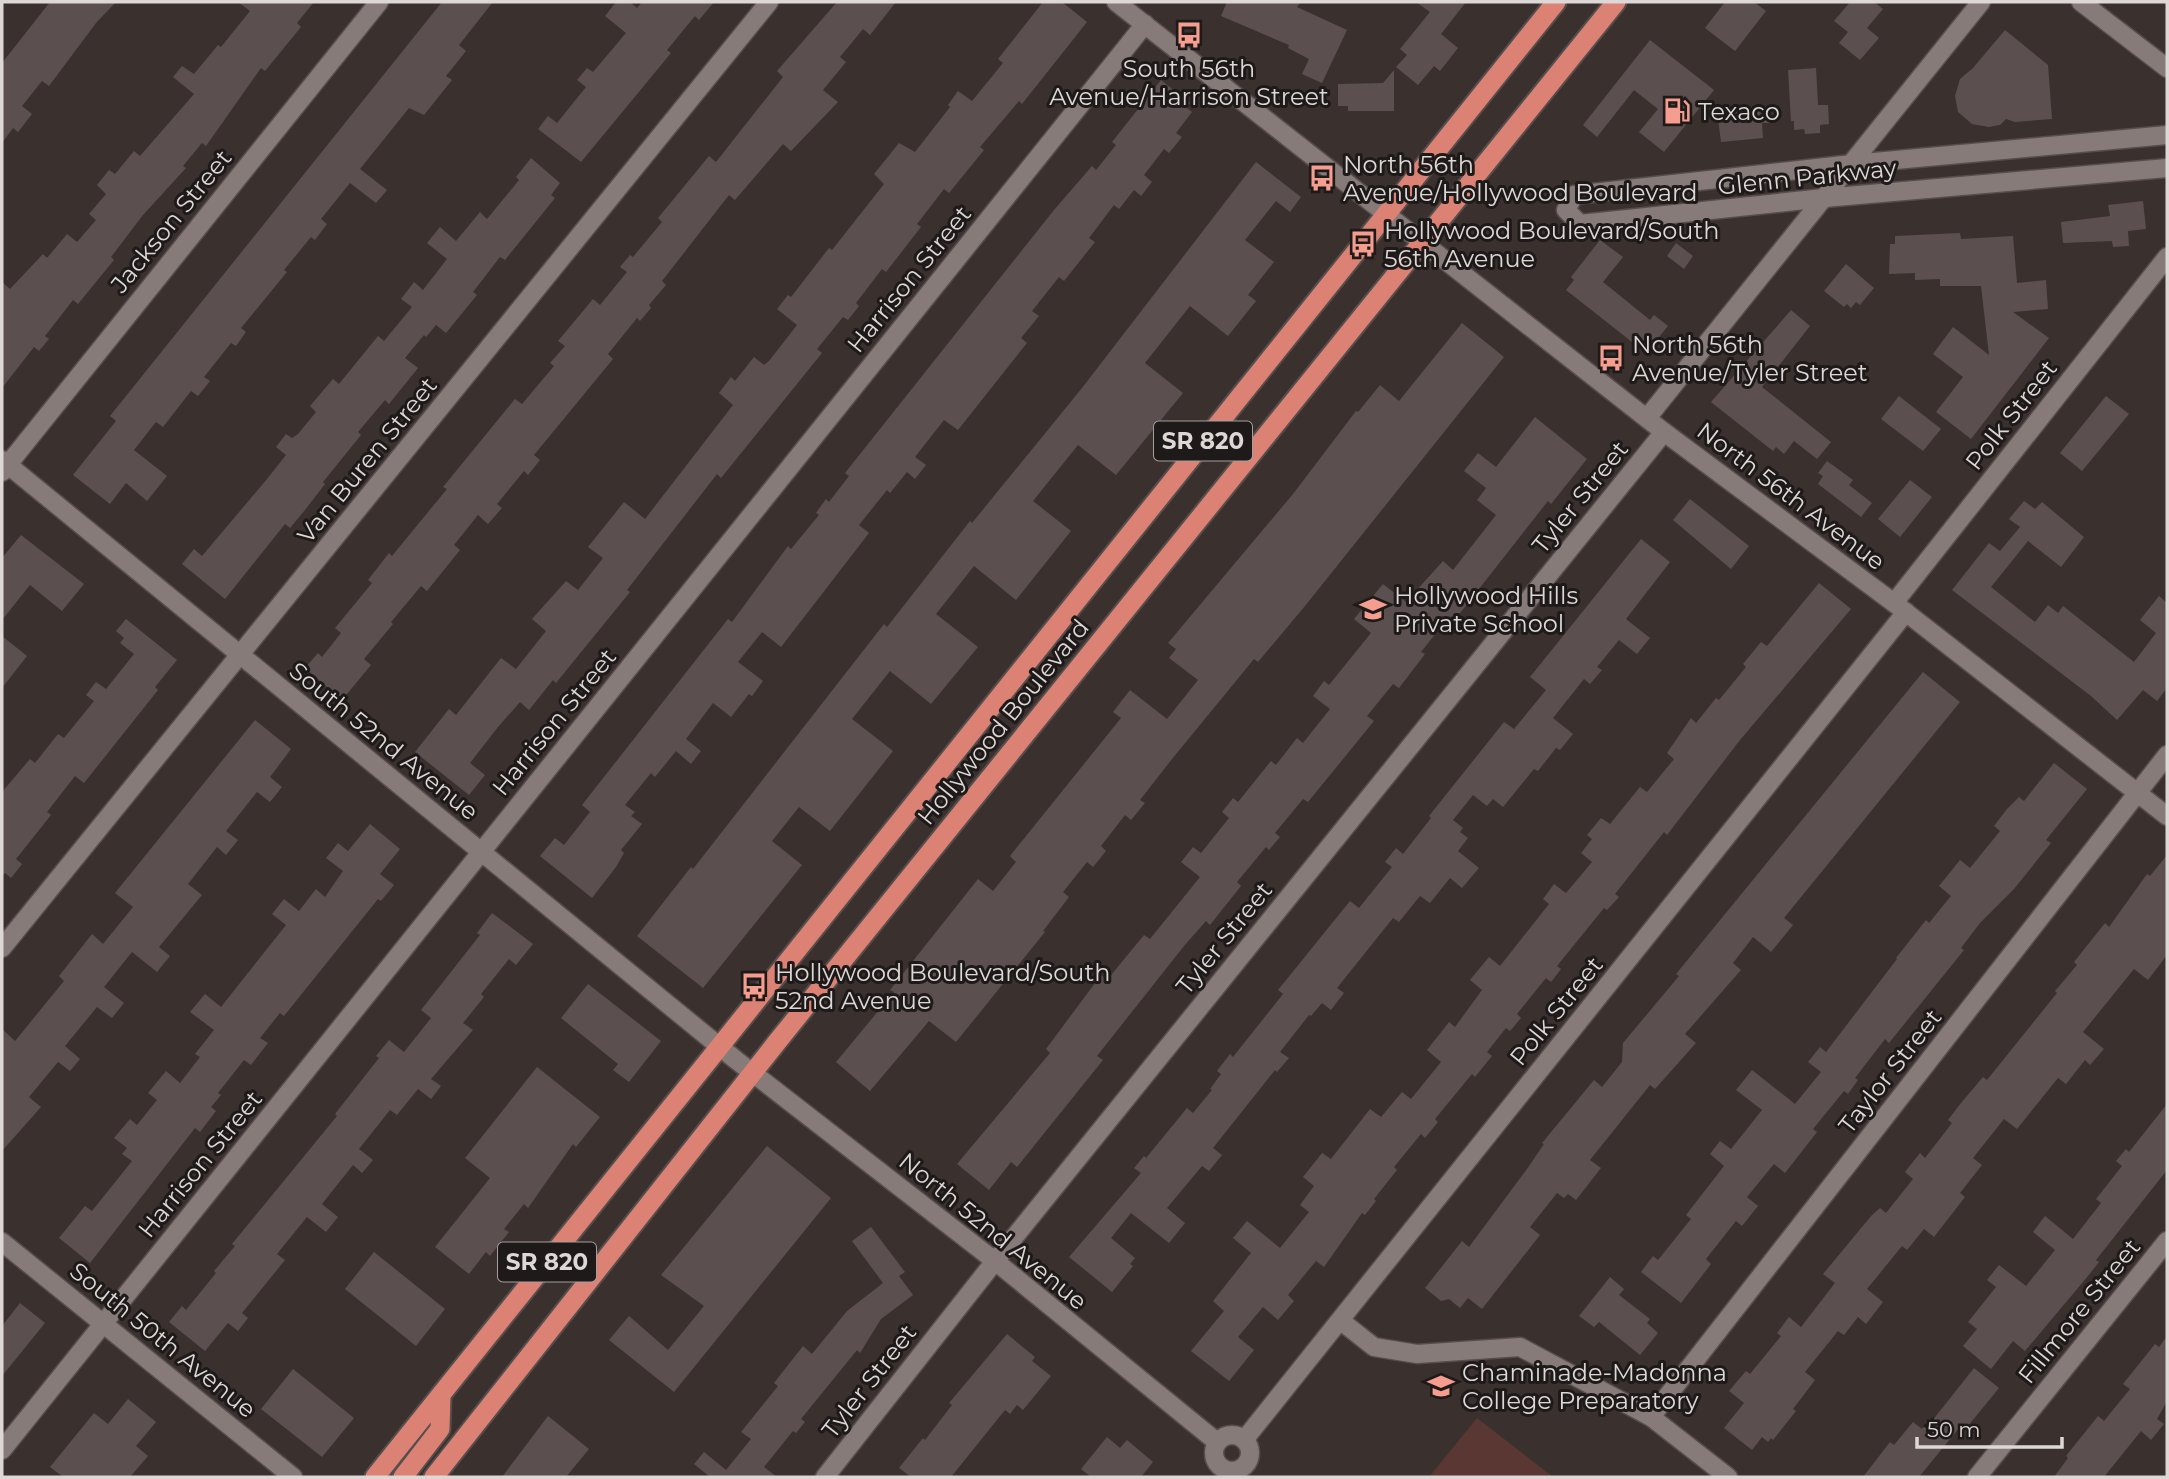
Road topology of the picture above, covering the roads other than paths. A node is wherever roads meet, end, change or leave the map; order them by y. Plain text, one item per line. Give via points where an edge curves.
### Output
1 (379, 2) edge
2 (769, 2) edge
3 (1116, 2) edge
4 (1556, 2) edge
5 (1616, 2) edge
6 (1981, 2) edge
7 (2081, 2) edge
8 (1144, 24) junction
9 (2167, 68) edge
10 (2167, 135) edge
11 (1852, 164) junction
12 (2167, 168) edge
13 (1824, 198) junction
14 (1386, 213) junction
15 (1422, 241) junction
16 (2167, 257) edge
17 (1647, 418) junction
18 (1664, 432) junction
19 (4, 466) edge
20 (1900, 607) junction
21 (241, 656) junction
22 (2167, 755) edge
23 (2138, 792) junction
24 (2167, 816) edge
25 (482, 852) junction
26 (2, 948) edge
27 (719, 1046) junction
28 (736, 1060) joint
29 (752, 1073) junction
30 (2167, 1241) edge
31 (2, 1242) edge
32 (995, 1261) junction
33 (1341, 1321) junction
34 (103, 1324) junction
35 (441, 1395) junction
36 (1651, 1417) junction
37 (1244, 1440) junction
38 (1217, 1442) junction
39 (2, 1450) edge
40 (1219, 1473) edge
41 (293, 1477) edge
42 (375, 1477) edge
43 (403, 1477) edge
44 (434, 1477) edge
45 (825, 1477) edge
46 (1728, 1477) edge
47 (1977, 1477) edge

1 - 19 street, Jackson Street
2 - 21 street, Van Buren Street
3 - 8 street, North 56th Avenue
4 - 14 highway, Hollywood Boulevard / SR 820
5 - 15 highway, Hollywood Boulevard / SR 820
6 - 11 street, Tyler Street
7 - 9 street
8 - 14 street, North 56th Avenue
8 - 25 street, Harrison Street
10 - 11 street, Glenn Parkway
11 - 13 street, Tyler Street
11 - 13 street, Glenn Parkway via 1574,195 1566,210 1580,225
12 - 13 street, Glenn Parkway
13 - 17 street, Tyler Street
14 - 15 street, North 56th Avenue
14 - 27 highway, Hollywood Boulevard / SR 820
15 - 17 street, North 56th Avenue
15 - 29 highway, Hollywood Boulevard / SR 820
16 - 20 street, Polk Street
17 - 18 street, North 56th Avenue
18 - 20 street, North 56th Avenue
18 - 32 street, Tyler Street
19 - 21 street, South 52nd Avenue
20 - 23 street, North 56th Avenue
20 - 33 street, Polk Street
21 - 25 street, South 52nd Avenue
21 - 26 street, Van Buren Street
22 - 23 street, Taylor Street
23 - 24 street, North 56th Avenue
23 - 36 street, Taylor Street
25 - 27 street, South 52nd Avenue
25 - 34 street, Harrison Street
27 - 28 street, South 52nd Avenue
27 - 35 highway, Hollywood Boulevard / SR 820
28 - 29 street, North 52nd Avenue
29 - 32 street, North 52nd Avenue
29 - 44 highway, Hollywood Boulevard / SR 820
30 - 47 street, Fillmore Street
31 - 34 street, South 50th Avenue
32 - 38 street, North 52nd Avenue
32 - 45 street, Tyler Street
33 - 36 street via 1374,1347 1417,1354 1520,1347
33 - 37 street, Polk Street
34 - 39 street, Harrison Street
34 - 41 street, South 50th Avenue
35 - 42 highway, Hollywood Boulevard / SR 820
35 - 43 highway via 440,1429
36 - 46 street
37 - 38 street via 1230,1435
37 - 40 street via 1250,1452 1247,1463 1238,1471
38 - 40 street via 1214,1458

